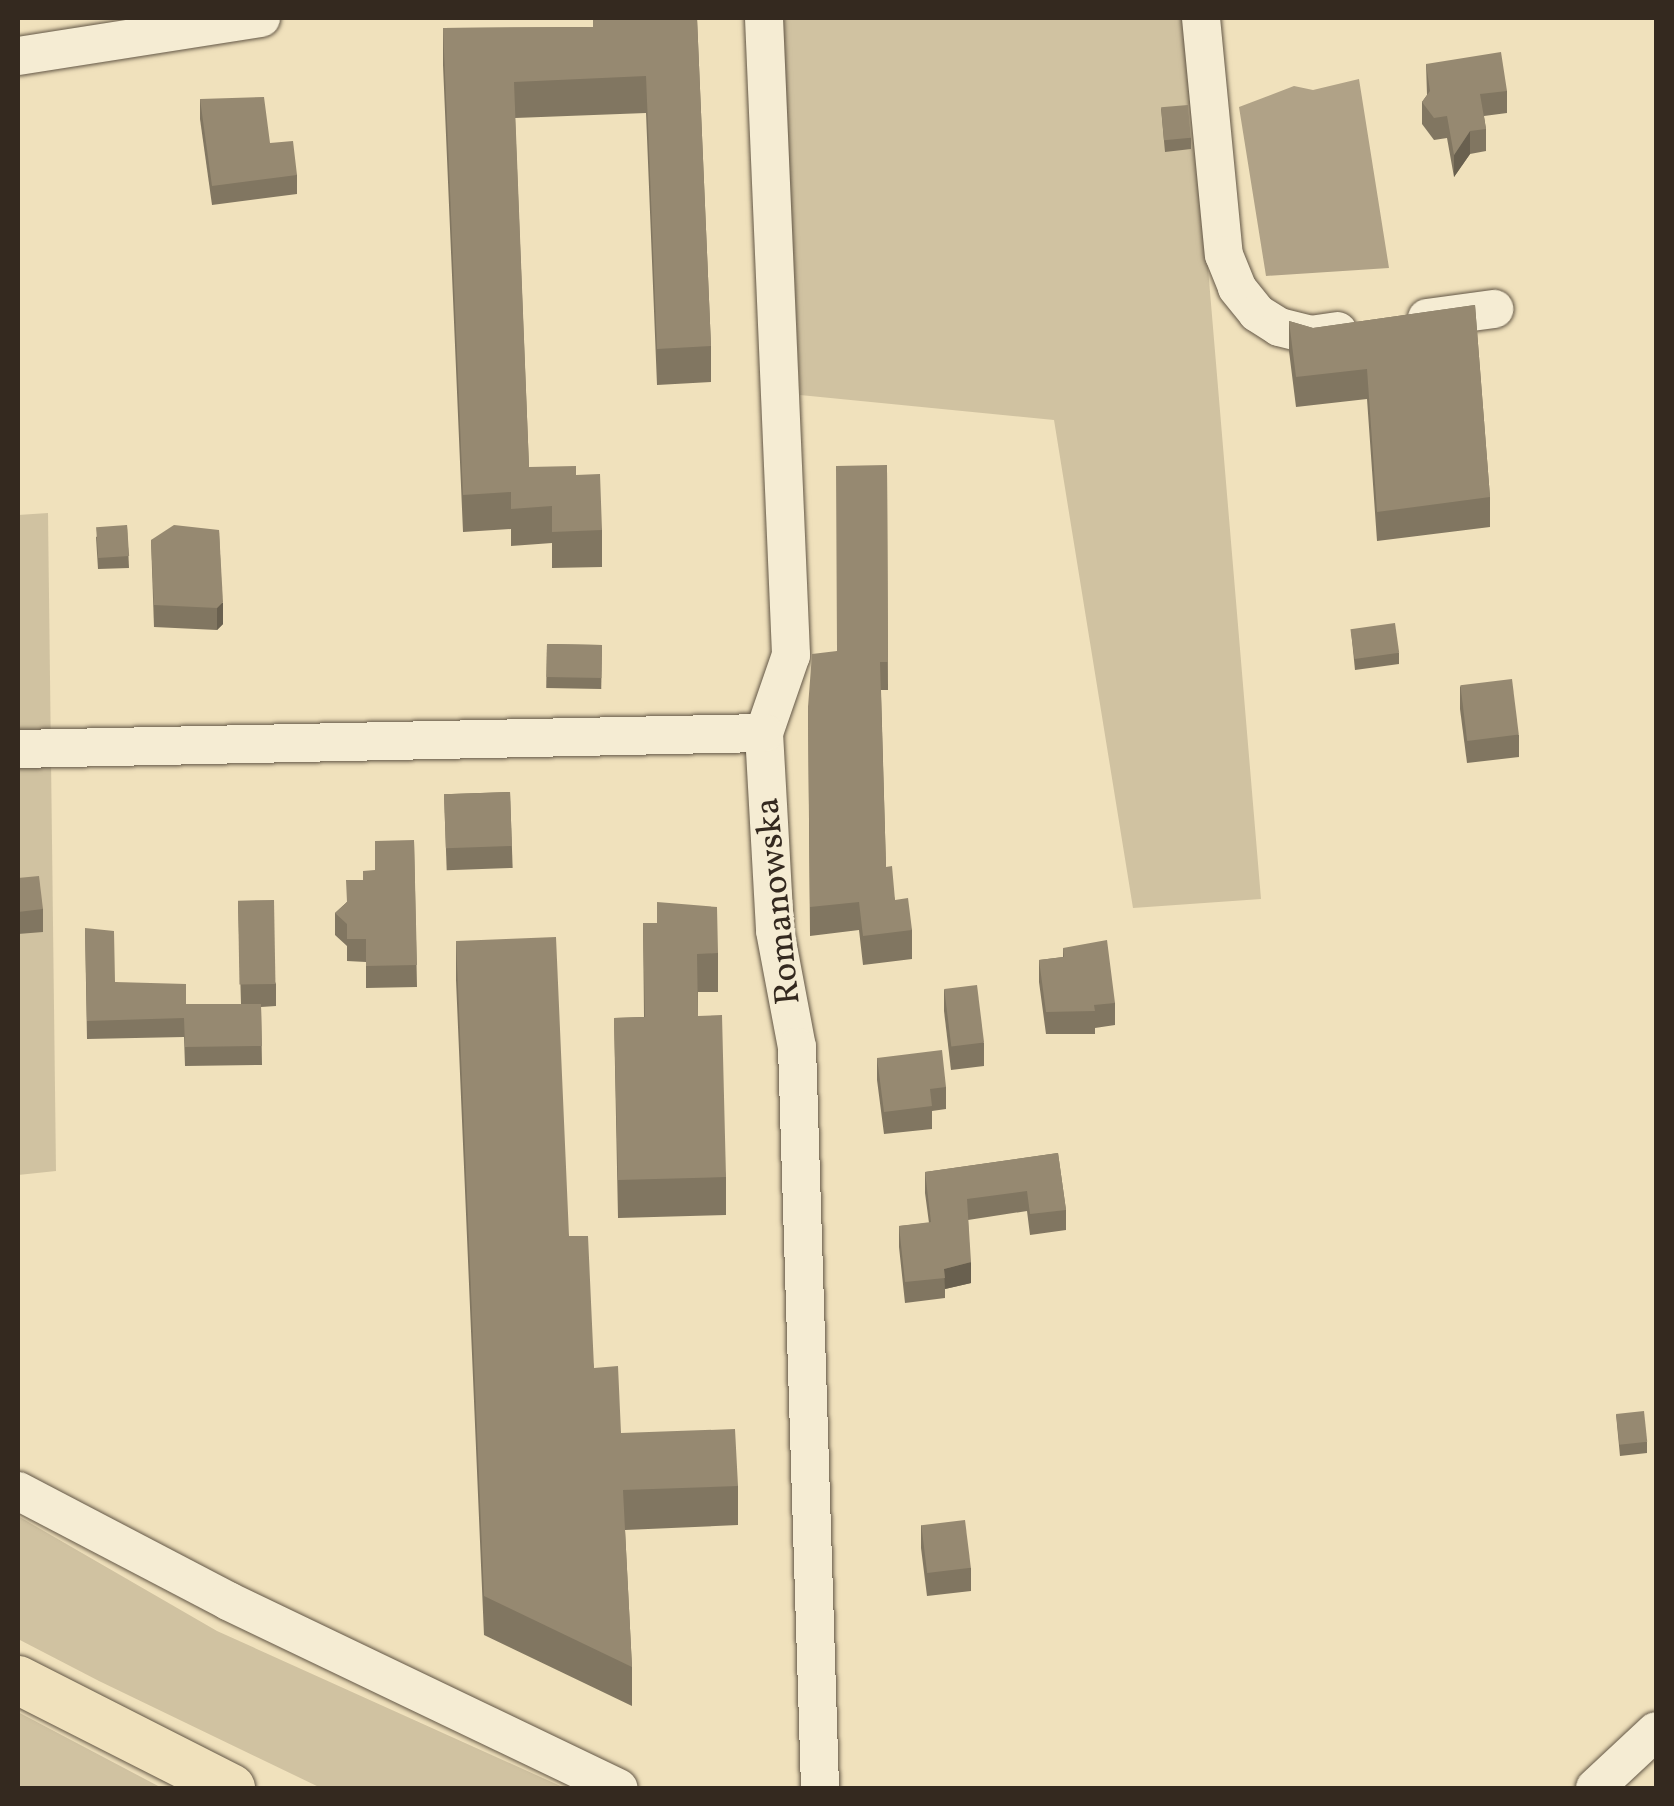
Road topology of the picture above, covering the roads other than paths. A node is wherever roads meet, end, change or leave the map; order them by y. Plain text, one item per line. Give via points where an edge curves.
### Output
1 (261, 18) edge
2 (764, 18) edge
3 (1201, 18) edge
4 (18, 56) edge
5 (1494, 308) dead end
6 (764, 733) junction
7 (18, 749) edge
8 (18, 1491) edge
9 (18, 1680) edge
10 (1656, 1731) edge
11 (231, 1788) edge
12 (620, 1788) edge
13 (820, 1788) edge
14 (1595, 1788) edge

1 - 4 street
2 - 6 street, Romanowska via 791,655
3 - 5 street via 1224,255 1257,314 1310,336
6 - 7 street
6 - 13 street, Romanowska via 775,931 796,1047
8 - 12 street via 228,1601
9 - 11 main road
10 - 14 street

